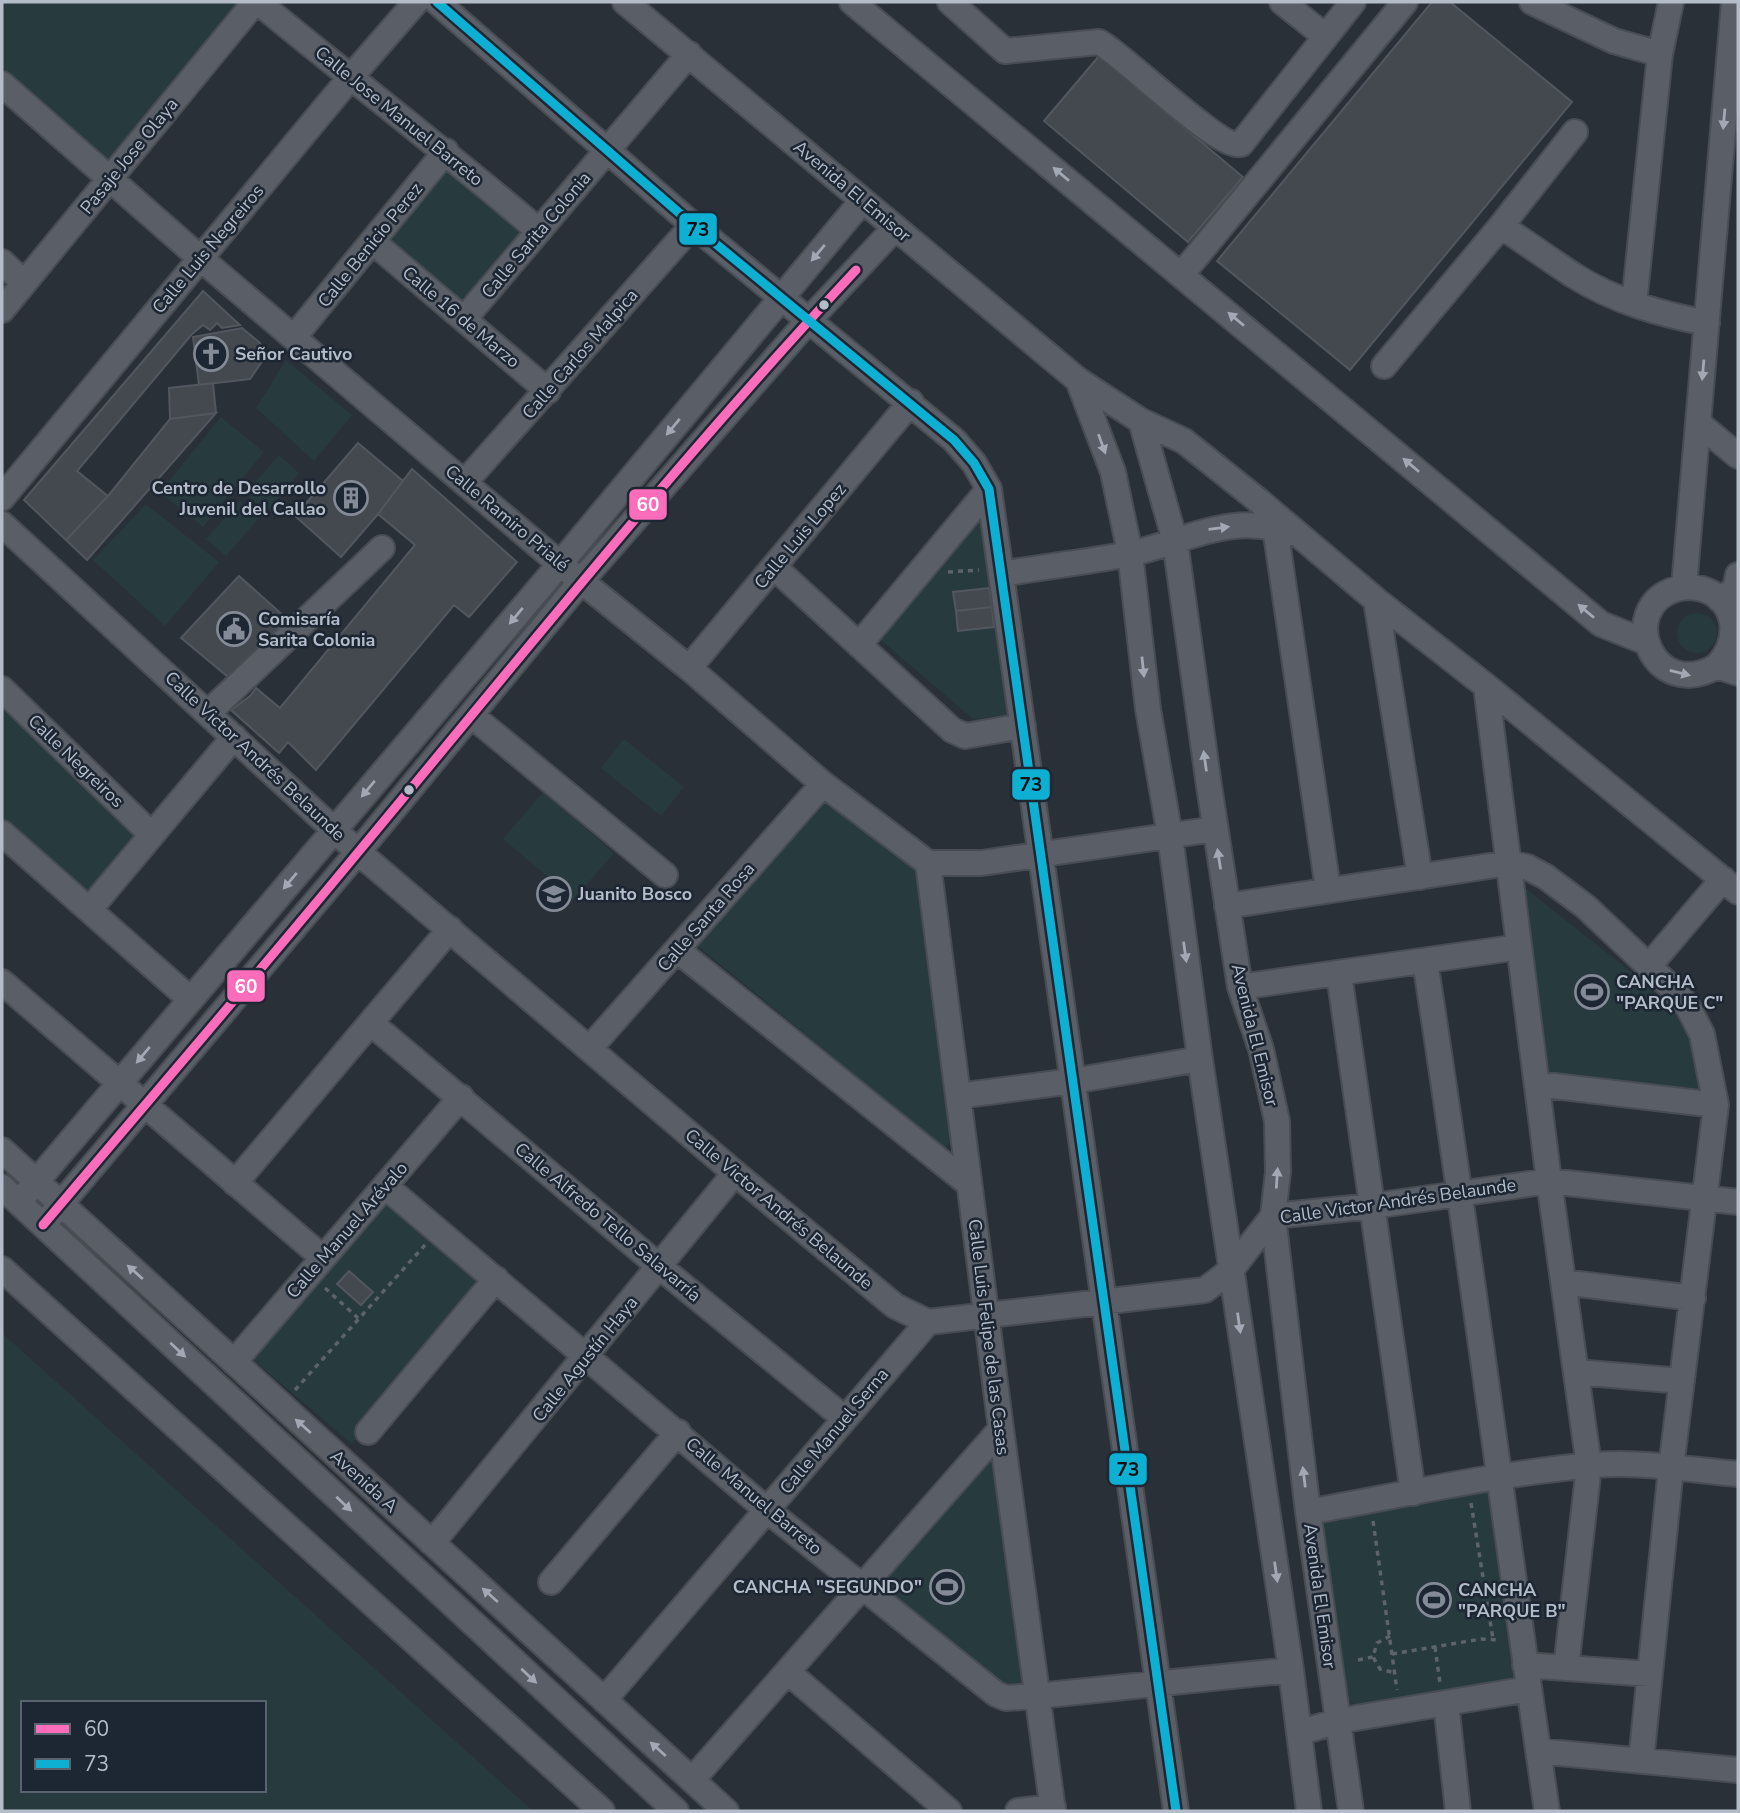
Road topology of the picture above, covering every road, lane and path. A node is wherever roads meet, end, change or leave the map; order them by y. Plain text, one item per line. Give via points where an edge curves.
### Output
1 (256, 2) edge
2 (416, 2) edge
3 (437, 2) edge
4 (625, 2) edge
5 (852, 2) edge
6 (950, 2) edge
7 (1282, 2) edge
8 (1353, 2) edge
9 (1405, 2) edge
10 (1532, 2) edge
11 (1671, 2) edge
12 (1734, 2) edge
13 (1325, 36) junction
14 (689, 54) junction
15 (1660, 54) junction
16 (350, 78) junction
17 (2, 84) edge
18 (1575, 132) dead end
19 (446, 151) junction
20 (607, 151) junction
21 (111, 179) junction
22 (862, 201) junction
23 (694, 225) junction
24 (1501, 226) junction
25 (895, 228) junction
26 (539, 230) junction
27 (373, 242) junction
28 (200, 258) junction
29 (2, 262) edge
30 (1182, 274) junction
31 (24, 283) junction
32 (781, 296) junction
33 (1634, 304) junction
34 (2, 310) edge
35 (464, 320) junction
36 (809, 320) junction
37 (1707, 323) junction
38 (294, 337) junction
39 (1384, 366) dead end
40 (1078, 380) junction
41 (548, 391) junction
42 (911, 402) junction
43 (1141, 421) junction
44 (1698, 423) junction
45 (1738, 456) edge
46 (465, 482) junction
47 (989, 489) junction
48 (2, 498) edge
49 (2, 524) edge
50 (1275, 527) junction
51 (1299, 536) junction
52 (1175, 541) junction
53 (382, 548) dead end
54 (1130, 554) junction
55 (560, 564) junction
56 (774, 567) junction
57 (995, 571) junction
58 (943, 572) dead end
59 (1738, 575) edge
60 (582, 580) junction
61 (1684, 587) junction
62 (1376, 600) junction
63 (1727, 602) edge
64 (1646, 642) junction
65 (859, 645) junction
66 (689, 668) junction
67 (1728, 670) edge
68 (1486, 686) junction
69 (2, 689) edge
70 (209, 712) junction
71 (471, 715) junction
72 (1023, 726) junction
73 (234, 737) junction
74 (823, 785) junction
75 (334, 829) junction
76 (1215, 829) junction
77 (2, 833) edge
78 (151, 834) junction
79 (1170, 836) junction
80 (358, 852) junction
81 (1041, 853) junction
82 (928, 863) junction
83 (1509, 863) junction
84 (665, 875) dead end
85 (1420, 877) junction
86 (1731, 886) edge
87 (1328, 889) junction
88 (1227, 906) junction
89 (89, 910) junction
90 (450, 929) junction
91 (1520, 947) junction
92 (677, 950) junction
93 (1425, 961) junction
94 (1649, 966) junction
95 (1339, 974) junction
96 (2, 982) edge
97 (1240, 987) junction
98 (190, 999) junction
99 (372, 1024) junction
100 (589, 1049) junction
101 (1200, 1059) junction
102 (1073, 1081) junction
103 (119, 1083) junction
104 (1537, 1084) junction
105 (958, 1096) junction
106 (461, 1097) junction
107 (145, 1105) junction
108 (1716, 1105) junction
109 (2, 1150) edge
110 (735, 1173) junction
111 (1549, 1181) junction
112 (36, 1182) junction
113 (235, 1183) junction
114 (970, 1184) junction
115 (385, 1186) junction
116 (10, 1194) edge
117 (1461, 1194) junction
118 (1706, 1199) junction
119 (1738, 1202) edge
120 (61, 1204) junction
121 (1373, 1206) junction
122 (1273, 1216) junction
123 (43, 1225) junction
124 (433, 1236) dead end
125 (322, 1258) junction
126 (660, 1266) junction
127 (2, 1269) edge
128 (1231, 1270) junction
129 (495, 1279) junction
130 (318, 1282) dead end
131 (1563, 1282) junction
132 (1693, 1298) junction
133 (1105, 1300) junction
134 (986, 1315) junction
135 (359, 1319) junction
136 (928, 1322) junction
137 (588, 1356) junction
138 (234, 1362) junction
139 (1576, 1372) junction
140 (1682, 1381) junction
141 (295, 1390) dead end
142 (844, 1418) junction
143 (1001, 1429) junction
144 (368, 1432) dead end
145 (678, 1432) junction
146 (1589, 1466) junction
147 (1671, 1468) junction
148 (1738, 1474) edge
149 (1500, 1478) junction
150 (1413, 1493) junction
151 (1469, 1494) dead end
152 (1371, 1508) dead end
153 (767, 1510) junction
154 (1308, 1511) junction
155 (432, 1544) junction
156 (551, 1582) dead end
157 (863, 1585) junction
158 (1390, 1636) junction
159 (1493, 1639) junction
160 (1509, 1640) dead end
161 (1435, 1647) junction
162 (1392, 1654) junction
163 (1373, 1657) junction
164 (1358, 1660) dead end
165 (1525, 1665) junction
166 (1566, 1668) junction
167 (1290, 1670) junction
168 (788, 1672) junction
169 (1395, 1673) junction
170 (1650, 1674) junction
171 (1159, 1682) junction
172 (1529, 1689) junction
173 (1398, 1695) dead end
174 (1443, 1695) junction
175 (1037, 1696) junction
176 (604, 1700) junction
177 (1338, 1721) junction
178 (1299, 1734) junction
179 (1538, 1751) junction
180 (1642, 1761) junction
181 (1738, 1770) edge
182 (692, 1780) junction
183 (1353, 1808) edge
184 (1053, 1809) edge
185 (602, 1811) edge
186 (676, 1811) edge
187 (726, 1811) edge
188 (948, 1811) edge
189 (1017, 1811) edge
190 (1176, 1811) edge
191 (1309, 1811) edge
192 (1458, 1811) edge
193 (1547, 1811) edge

1 - 16 street, Calle Jose Manuel Barreto
1 - 21 street, Pasaje Jose Olaya
2 - 16 street, Calle Luis Negreiros
3 - 20 street
4 - 14 street, Avenida El Emisor
30 -> 5 street
6 - 13 street via 1005,51 1099,42 1236,146
7 - 13 street
8 - 13 street
9 - 30 street
10 - 15 street via 1614,41
11 - 15 street
12 -> 37 street
14 - 20 street, Calle Sarita Colonia
14 - 22 street, Avenida El Emisor
15 - 33 street
16 - 19 street, Calle Jose Manuel Barreto
16 - 28 street, Calle Luis Negreiros
17 - 21 street, Calle Ramiro Prialé
18 - 24 street
19 - 26 street, Calle Jose Manuel Barreto
19 - 27 street, Calle Benicio Perez
20 - 23 street
20 - 26 street, Calle Sarita Colonia
21 - 28 street, Calle Ramiro Prialé
21 - 31 street, Pasaje Jose Olaya
22 - 25 street, Avenida El Emisor
22 -> 32 street
23 - 32 street
23 - 41 street, Calle Carlos Malpica
24 - 33 street via 1575,276
24 - 39 street
25 - 36 street
25 - 40 street, Avenida El Emisor
26 - 35 street, Calle Sarita Colonia
27 - 35 street, Calle 16 de Marzo
27 - 38 street, Calle Benicio Perez
28 - 38 street, Calle Ramiro Prialé
28 - 48 street, Calle Luis Negreiros
29 - 31 street
64 -> 30 street via 1601,624
31 - 34 street, Pasaje Jose Olaya
32 - 36 street
32 -> 55 street
33 - 37 street
35 - 41 street, Calle 16 de Marzo
36 - 42 street
36 - 60 street
37 -> 44 street
38 - 46 street, Calle Ramiro Prialé
40 - 43 street, Avenida El Emisor
40 -> 54 street via 1112,472
41 - 46 street, Calle Carlos Malpica
42 - 47 street via 954,440
42 - 56 street, Calle Luis Lopez
43 - 51 street via 1184,442
43 - 52 street, Avenida El Emisor
44 - 45 street
44 - 61 street
46 - 55 street, Calle Ramiro Prialé
47 - 57 street
47 - 65 street
49 - 70 street, Calle Victor Andrés Belaunde
50 - 51 street
52 -> 50 street via 1221,527
50 - 87 street
51 - 62 street
52 - 54 street
76 -> 52 street, Avenida El Emisor
53 - 70 street
54 - 57 street
54 -> 79 street via 1148,709
55 - 60 street, Calle Ramiro Prialé
55 -> 75 street
56 - 65 street
56 - 66 street, Calle Luis Lopez
57 - 58 path
57 - 72 street
59 - 63 street
60 - 66 street, Calle Ramiro Prialé
60 - 71 street
61 - 63 street via 1699,588
61 - 64 street via 1657,600 1645,627
62 - 68 street
62 - 85 street
63 - 67 street via 1733,636
64 -> 67 street via 1657,662 1676,674
65 - 72 street via 952,730 965,736
66 - 74 street, Calle Ramiro Prialé
68 - 83 street
68 - 86 street
69 - 78 street, Calle Negreiros
70 - 73 street, Calle Victor Andrés Belaunde
71 - 80 street
71 - 84 street
72 - 81 street
73 - 75 street, Calle Victor Andrés Belaunde
73 - 78 street
74 - 82 street, Calle Ramiro Prialé
74 - 92 street, Calle Santa Rosa
75 - 80 street, Calle Victor Andrés Belaunde
75 -> 98 street
76 - 79 street
88 -> 76 street, Avenida El Emisor
77 - 89 street
78 - 89 street
79 - 81 street
79 -> 101 street
80 - 90 street, Calle Victor Andrés Belaunde
80 - 107 street
81 - 82 street via 982,863
81 - 102 street
82 - 105 street, Calle Luis Felipe de las Casas
83 - 85 street
83 - 91 street
83 - 94 street via 1546,877
85 - 87 street
86 - 94 street
87 - 88 street
88 - 97 street, Avenida El Emisor
89 - 98 street
90 - 99 street
90 - 100 street, Calle Victor Andrés Belaunde
91 - 93 street
91 - 104 street
92 - 100 street, Calle Santa Rosa
92 - 114 street
93 - 95 street
93 - 117 street
94 - 108 street via 1688,1007 1702,1034
95 - 97 street
95 - 121 street
96 - 103 street
122 -> 97 street, Avenida El Emisor via 1277,1121 1261,1049
98 -> 103 street
99 - 106 street, Calle Alfredo Tello Salavarría
99 - 113 street
100 - 110 street, Calle Victor Andrés Belaunde
101 - 102 street
101 - 128 street
102 - 105 street
102 - 133 street
103 - 107 street
103 - 112 street
104 - 108 street
104 - 111 street
105 - 114 street, Calle Luis Felipe de las Casas
106 - 115 street, Calle Manuel Arévalo
106 - 126 street, Calle Alfredo Tello Salavarría
107 - 113 street
107 - 120 street
108 - 118 street
109 - 112 street, Avenida A
110 - 126 street, Calle Agustín Haya
110 - 136 street, Calle Victor Andrés Belaunde via 895,1306
111 - 117 street, Calle Victor Andrés Belaunde
111 - 118 street, Calle Victor Andrés Belaunde
111 - 131 street
112 - 116 street
112 - 120 street, Avenida A
113 - 125 street
114 - 134 street, Calle Luis Felipe de las Casas
115 - 125 street, Calle Manuel Arévalo
115 - 129 street, Calle Manuel Barreto
116 - 123 street, Avenida A
117 - 121 street, Calle Victor Andrés Belaunde
117 - 149 street
118 - 119 street, Calle Victor Andrés Belaunde
118 - 132 street
120 - 123 street
138 -> 120 street, Avenida A
121 - 122 street, Calle Victor Andrés Belaunde
121 - 150 street
122 - 128 street, Calle Victor Andrés Belaunde
154 -> 122 street, Avenida El Emisor
123 -> 186 street, Avenida A
124 - 135 path
125 - 138 street, Calle Manuel Arévalo
126 - 137 street, Calle Agustín Haya
126 - 142 street, Calle Alfredo Tello Salavarría
127 - 185 street
128 - 133 street, Calle Victor Andrés Belaunde via 1205,1290
128 -> 167 street
129 - 137 street, Calle Manuel Barreto
129 - 144 street
130 - 135 path
131 - 132 street
131 - 139 street
132 - 140 street
133 - 134 street, Calle Victor Andrés Belaunde
133 - 171 street
134 - 136 street, Calle Victor Andrés Belaunde
134 - 143 street, Calle Luis Felipe de las Casas
135 - 141 path
136 - 142 street, Calle Manuel Serna
137 - 145 street, Calle Manuel Barreto
137 - 155 street, Calle Agustín Haya
155 -> 138 street, Avenida A
139 - 140 street
139 - 146 street
140 - 147 street
142 - 153 street, Calle Manuel Serna
143 - 157 street
143 - 175 street, Calle Luis Felipe de las Casas
145 - 153 street, Calle Manuel Barreto
145 - 156 street
146 - 147 street
146 - 149 street
146 - 166 street
147 - 148 street
147 - 170 street
149 - 150 street
149 - 165 street
150 - 154 street
151 - 159 path
152 - 158 path
153 - 157 street, Calle Manuel Barreto
153 - 176 street, Calle Manuel Serna
154 - 177 street, Avenida El Emisor
176 -> 155 street, Avenida A
157 - 168 street
157 - 175 street, Calle Manuel Barreto via 996,1694 1006,1698
158 - 162 path
158 - 163 path via 1377,1643
159 - 160 path
159 - 161 path
161 - 162 path
161 - 174 path
162 - 169 path
163 - 164 path
163 - 169 path via 1380,1670
165 - 166 street
165 - 172 street
166 - 170 street
167 - 171 street, Calle Manuel Barreto
167 - 178 street
168 - 182 street
168 - 188 street
169 - 173 path
170 - 180 street
171 - 175 street, Calle Manuel Barreto
171 - 190 street
172 - 174 street
172 - 179 street
174 - 177 street
174 - 192 street
175 - 184 street, Calle Luis Felipe de las Casas
182 -> 176 street, Avenida A
177 - 178 street
177 - 183 street, Avenida El Emisor
178 - 191 street
179 - 180 street
179 - 193 street
180 - 181 street
182 - 187 street, Avenida A
184 - 189 street

